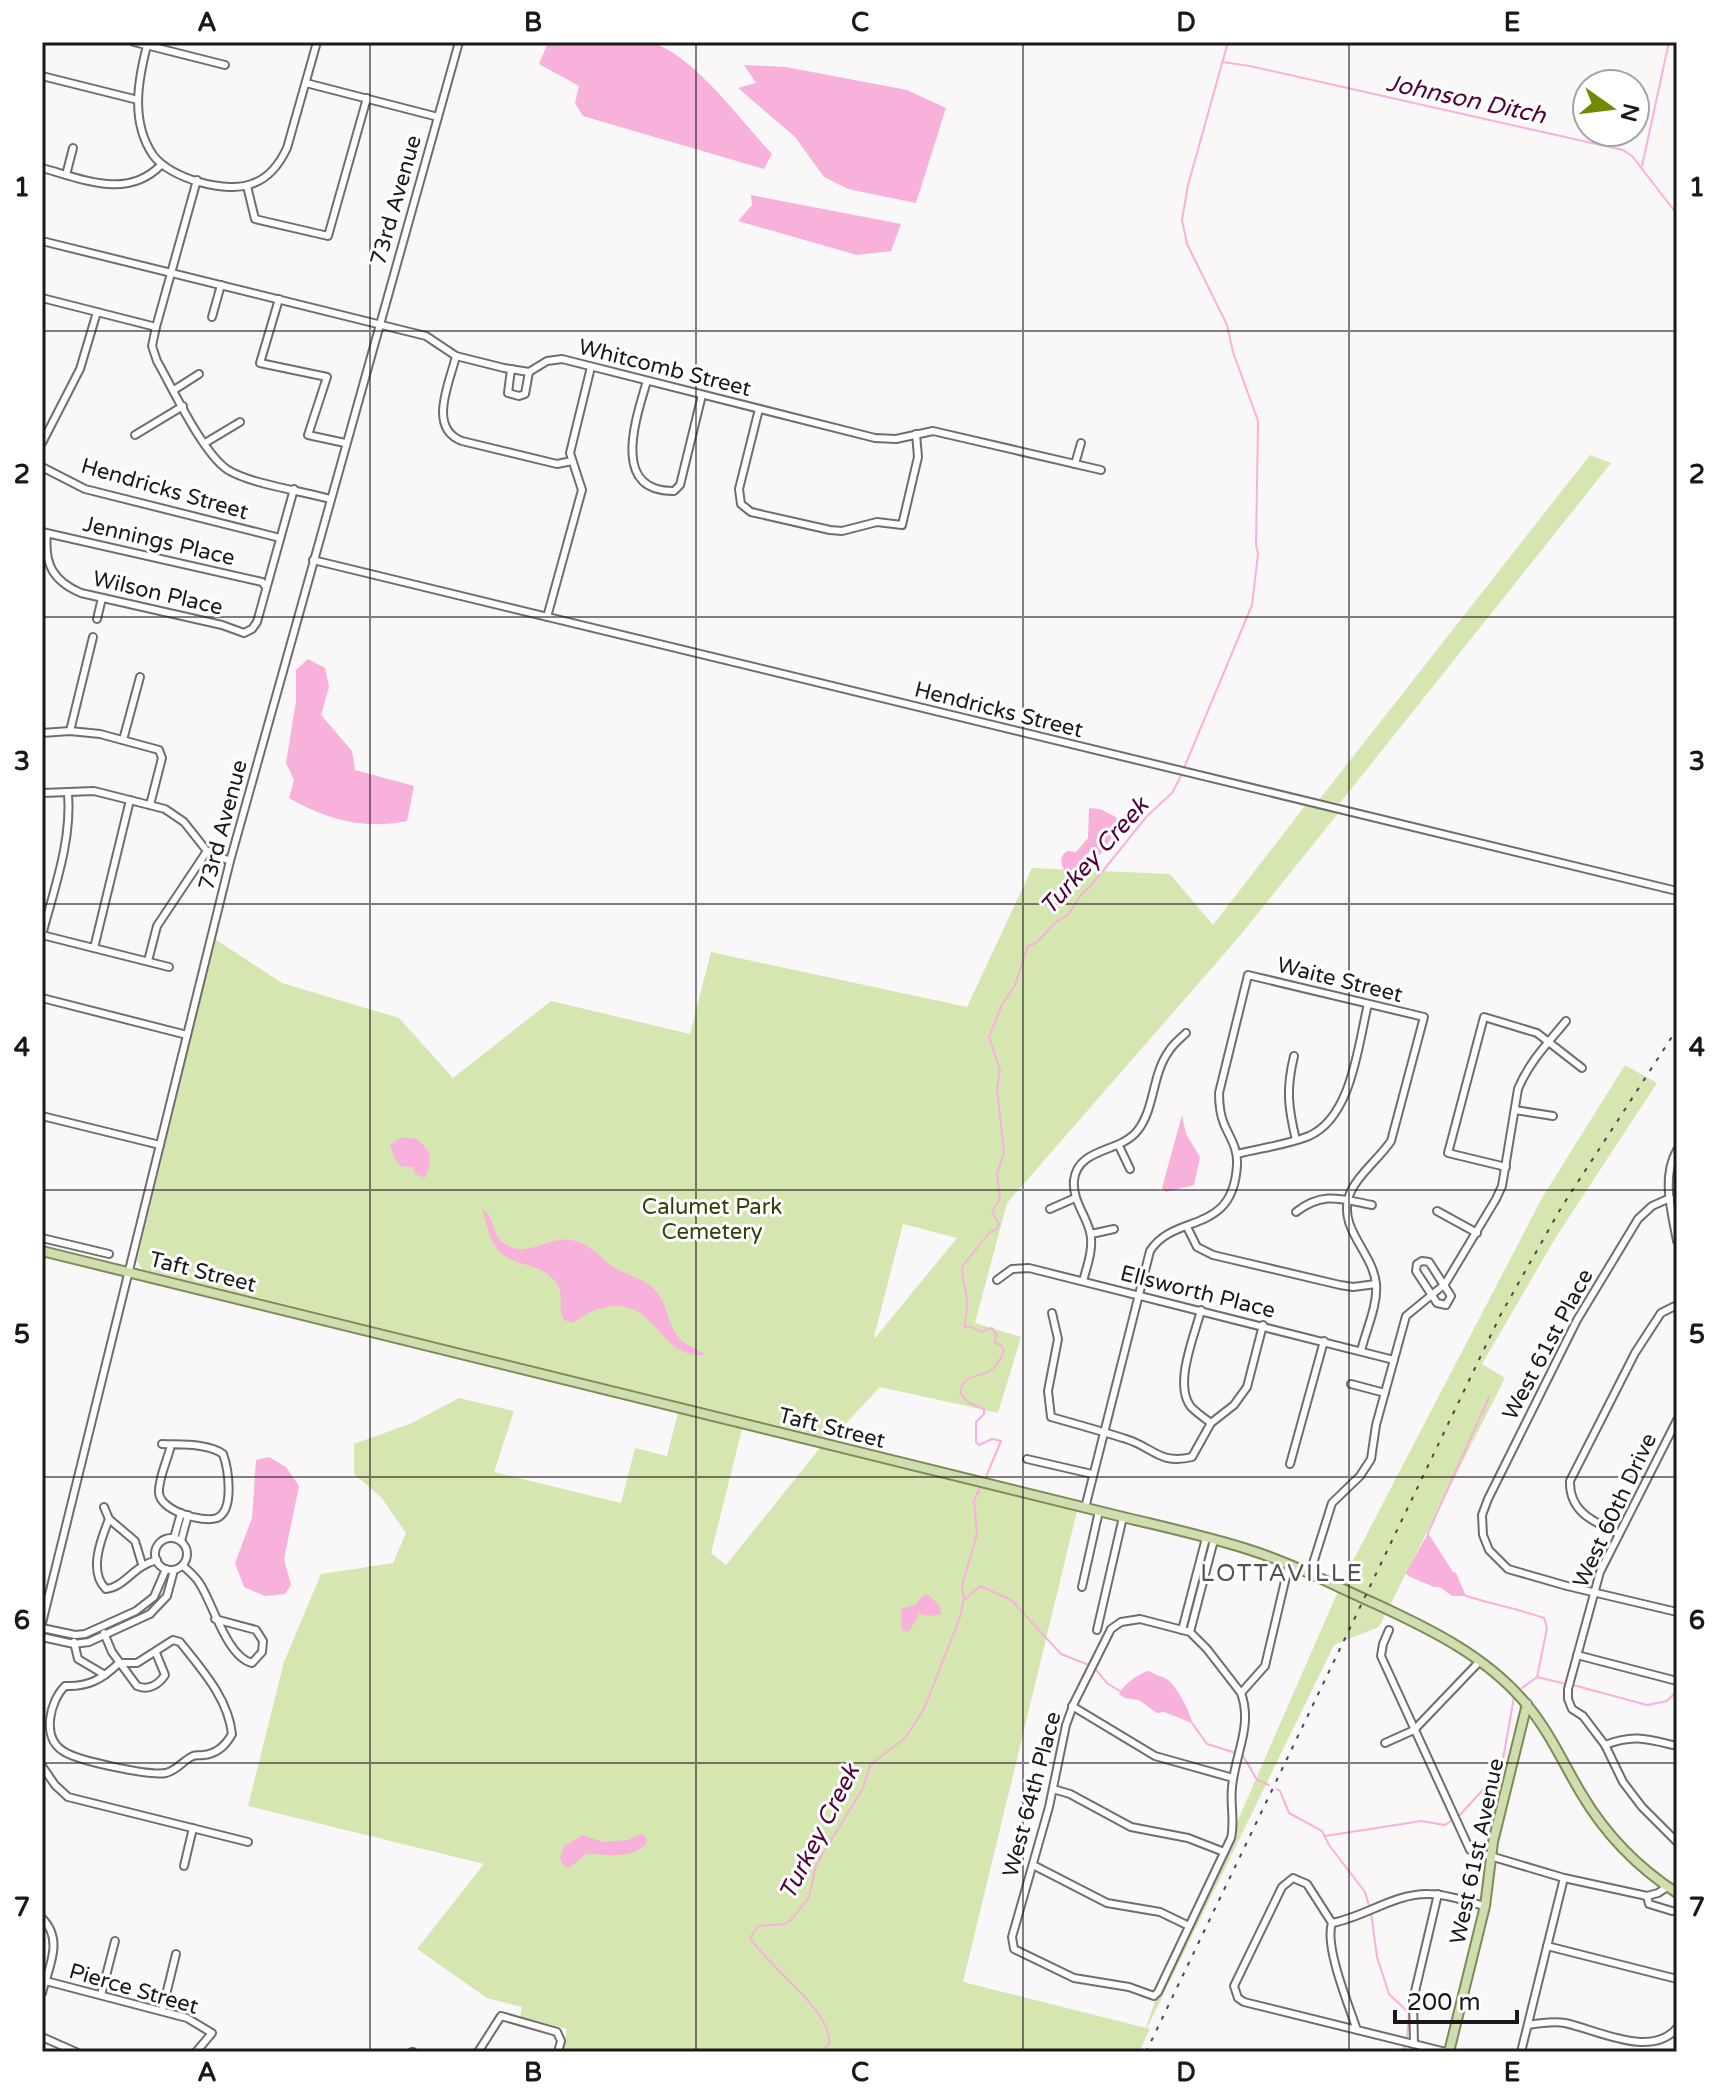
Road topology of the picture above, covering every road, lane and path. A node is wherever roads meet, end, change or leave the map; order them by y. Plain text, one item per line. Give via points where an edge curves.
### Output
1 (134, 42) edge
2 (317, 42) edge
3 (459, 42) edge
4 (148, 44) edge
5 (225, 65) dead end
6 (42, 76) edge
7 (306, 83) junction
8 (367, 98) junction
9 (138, 100) junction
10 (438, 117) junction
11 (73, 148) dead end
12 (161, 165) junction
13 (42, 168) edge
14 (66, 175) junction
15 (197, 180) junction
16 (247, 186) junction
17 (42, 241) edge
18 (172, 273) junction
19 (221, 285) junction
20 (43, 299) edge
21 (279, 299) junction
22 (42, 307) edge
23 (97, 312) junction
24 (212, 317) dead end
25 (379, 324) junction
26 (156, 327) junction
27 (456, 356) junction
28 (591, 367) junction
29 (511, 369) junction
30 (529, 372) junction
31 (199, 374) dead end
32 (647, 381) junction
33 (174, 390) junction
34 (702, 395) junction
35 (183, 406) junction
36 (759, 409) junction
37 (240, 422) dead end
38 (916, 434) junction
39 (135, 435) dead end
40 (42, 443) edge
41 (205, 443) junction
42 (345, 443) junction
43 (1081, 443) dead end
44 (572, 461) junction
45 (1075, 464) junction
46 (42, 467) edge
47 (1101, 470) dead end
48 (294, 489) junction
49 (330, 499) junction
50 (45, 533) edge
51 (280, 538) junction
52 (313, 560) junction
53 (266, 587) junction
54 (102, 598) junction
55 (547, 617) junction
56 (97, 619) dead end
57 (93, 637) dead end
58 (140, 677) dead end
59 (70, 731) junction
60 (42, 733) edge
61 (123, 740) junction
62 (42, 793) edge
63 (68, 793) junction
64 (130, 800) junction
65 (150, 805) junction
66 (207, 851) junction
67 (230, 861) junction
68 (1677, 891) edge
69 (42, 935) edge
70 (94, 948) junction
71 (148, 961) junction
72 (169, 967) dead end
73 (42, 998) edge
74 (1368, 1004) junction
75 (1566, 1021) dead end
76 (1186, 1033) dead end
77 (187, 1035) junction
78 (1549, 1042) junction
79 (1294, 1056) dead end
80 (1582, 1068) dead end
81 (1138, 1101) dead end
82 (1148, 1105) junction
83 (1515, 1110) junction
84 (42, 1116) edge
85 (1553, 1116) dead end
86 (1296, 1140) junction
87 (160, 1145) junction
88 (1119, 1146) junction
89 (1677, 1150) edge
90 (1237, 1154) junction
91 (1506, 1167) junction
92 (1130, 1169) dead end
93 (1075, 1198) junction
94 (1670, 1198) junction
95 (1348, 1201) junction
96 (1372, 1205) dead end
97 (1050, 1209) dead end
98 (1437, 1211) dead end
99 (1296, 1212) dead end
100 (1187, 1227) junction
101 (1114, 1229) dead end
102 (1477, 1233) junction
103 (1091, 1234) junction
104 (42, 1238) edge
105 (1677, 1241) edge
106 (86, 1249) junction
107 (42, 1251) edge
108 (109, 1254) dead end
109 (83, 1261) junction
110 (129, 1271) junction
111 (997, 1280) dead end
112 (1083, 1281) junction
113 (1376, 1284) junction
114 (1445, 1284) junction
115 (1139, 1294) junction
116 (1432, 1295) junction
117 (1677, 1305) edge
118 (1201, 1310) junction
119 (1052, 1313) dead end
120 (1263, 1325) junction
121 (1324, 1341) junction
122 (1361, 1351) junction
123 (1394, 1360) junction
124 (1351, 1384) dead end
125 (1385, 1393) junction
126 (1677, 1420) edge
127 (1211, 1423) junction
128 (1103, 1433) junction
129 (162, 1444) dead end
130 (171, 1445) junction
131 (1027, 1459) dead end
132 (1290, 1464) dead end
133 (1092, 1474) junction
134 (104, 1507) dead end
135 (1085, 1508) junction
136 (1099, 1511) junction
137 (184, 1514) junction
138 (1123, 1517) junction
139 (109, 1519) junction
140 (1619, 1534) junction
141 (1210, 1539) junction
142 (178, 1540) junction
143 (156, 1558) junction
144 (142, 1561) junction
145 (1289, 1564) junction
146 (183, 1566) junction
147 (170, 1570) junction
148 (1310, 1573) junction
149 (1082, 1587) dead end
150 (1594, 1592) junction
151 (1677, 1612) edge
152 (215, 1619) junction
153 (42, 1626) edge
154 (101, 1627) junction
155 (1097, 1630) dead end
156 (1389, 1630) dead end
157 (1186, 1631) junction
158 (75, 1635) junction
159 (106, 1635) junction
160 (42, 1637) edge
161 (74, 1644) junction
162 (156, 1653) junction
163 (1577, 1655) junction
164 (1480, 1661) junction
165 (119, 1663) junction
166 (105, 1675) junction
167 (1677, 1681) edge
168 (1241, 1693) junction
169 (1527, 1704) junction
170 (1072, 1706) junction
171 (1541, 1725) junction
172 (1414, 1730) junction
173 (1520, 1731) junction
174 (1385, 1743) dead end
175 (1605, 1745) junction
176 (1677, 1746) edge
177 (42, 1766) edge
178 (1233, 1778) junction
179 (1053, 1789) junction
180 (193, 1828) junction
181 (248, 1842) dead end
182 (1677, 1842) edge
183 (1224, 1852) junction
184 (1491, 1858) junction
185 (1033, 1865) junction
186 (184, 1866) dead end
187 (1564, 1878) junction
188 (1667, 1887) junction
189 (1677, 1893) edge
190 (1438, 1894) junction
191 (1647, 1896) junction
192 (1485, 1906) junction
193 (1672, 1911) dead end
194 (42, 1918) edge
195 (1332, 1923) junction
196 (1189, 1926) junction
197 (115, 1941) dead end
198 (1547, 1946) junction
199 (176, 1954) dead end
200 (1677, 1979) edge
201 (44, 1981) edge
202 (42, 1993) edge
203 (101, 1995) junction
204 (162, 2011) junction
205 (1528, 2025) junction
206 (1677, 2028) edge
207 (1357, 2030) junction
208 (42, 2037) edge
209 (1414, 2044) junction
210 (76, 2052) edge
211 (196, 2052) edge
212 (478, 2052) edge
213 (558, 2052) edge
214 (1447, 2052) edge
215 (1521, 2052) edge

1 - 4 street
2 - 7 street
3 - 10 street, 73rd Avenue
4 - 5 street
4 - 9 street
6 - 9 street
7 - 8 street
7 - 16 street via 282,159
8 - 10 street
8 - 16 street via 328,236 255,219
9 - 12 street via 145,139
10 - 25 street, 73rd Avenue
11 - 14 street
12 - 14 street via 126,185
12 - 15 street
13 - 14 street
15 - 16 street
15 - 18 street
17 - 18 street, Whitcomb Street
18 - 19 street, Whitcomb Street
18 - 26 street
19 - 21 street, Whitcomb Street
19 - 24 street
20 - 22 street
20 - 23 street
21 - 25 street, Whitcomb Street
21 - 42 street via 260,363 327,377 308,435
23 - 26 street
23 - 40 street via 80,369
25 - 27 street, Whitcomb Street via 433,339
25 - 42 street, 73rd Avenue
26 - 33 street via 152,346
27 - 29 street, Whitcomb Street
27 - 44 street via 443,411 449,434 557,464
28 - 30 street, Whitcomb Street via 562,359
28 - 32 street, Whitcomb Street
28 - 44 street
29 - 30 street, Whitcomb Street
29 - 30 street via 507,390 519,396 525,394
31 - 33 street
32 - 34 street, Whitcomb Street
32 - 34 street via 632,443 637,472 647,486 677,489
33 - 35 street
34 - 36 street, Whitcomb Street
35 - 39 street
35 - 41 street
36 - 38 street, Whitcomb Street via 875,438
36 - 38 street via 739,489 743,507 830,530 877,522 902,525 918,457
37 - 41 street
38 - 45 street, Whitcomb Street via 933,431
41 - 48 street via 234,473
42 - 49 street, 73rd Avenue
43 - 45 street
44 - 55 street via 582,490
45 - 47 street, Whitcomb Street
46 - 51 street, Hendricks Street via 85,489
48 - 49 street
48 - 51 street
49 - 52 street, 73rd Avenue
50 - 53 street, Jennings Place
50 - 54 street, Wilson Place via 55,575 65,586
51 - 53 street
52 - 55 street, Hendricks Street
52 - 67 street, 73rd Avenue
53 - 54 street, Wilson Place via 257,622 244,633
54 - 56 street
55 - 68 street, Hendricks Street
57 - 59 street
58 - 61 street
59 - 60 street
59 - 61 street
61 - 65 street via 161,753
62 - 63 street
63 - 64 street via 94,791
63 - 69 street via 66,841
64 - 65 street
64 - 70 street
65 - 66 street via 179,817
66 - 67 street
66 - 71 street via 157,926
67 - 77 street, 73rd Avenue
69 - 70 street
70 - 71 street
71 - 72 street
73 - 77 street
74 - 86 street via 1340,1108 1319,1130
74 - 90 street, Waite Street via 1248,975 1219,1093 1223,1123
74 - 95 street, Waite Street via 1424,1017 1391,1141 1358,1180
75 - 78 street
76 - 82 street via 1164,1059
77 - 87 street, 73rd Avenue
78 - 80 street
78 - 83 street via 1523,1078
78 - 91 street via 1526,1028 1484,1017 1448,1153
79 - 86 street via 1288,1103
81 - 82 street
82 - 88 street via 1139,1129
83 - 85 street
83 - 91 street
84 - 87 street
86 - 90 street
87 - 110 street, 73rd Avenue
88 - 92 street
88 - 93 street via 1081,1163 1074,1179
89 - 94 street via 1670,1168
90 - 100 street via 1226,1201 1214,1214
91 - 102 street
93 - 97 street
93 - 103 street
94 - 105 street
94 - 150 street, West 61st Place via 1638,1219 1577,1320 1488,1499 1482,1526 1489,1550 1508,1569
95 - 96 street
95 - 99 street via 1316,1199
95 - 113 street via 1351,1228
98 - 102 street
100 - 113 street via 1197,1247 1213,1255 1340,1285
100 - 115 street via 1158,1239
101 - 103 street
102 - 114 street
103 - 112 street
104 - 106 street
106 - 108 street
106 - 109 street
107 - 109 main road, Taft Street
109 - 110 main road, Taft Street
110 - 135 main road, Taft Street
110 - 153 street, 73rd Avenue
111 - 112 street, Ellsworth Place via 1020,1267
112 - 115 street, Ellsworth Place
113 - 122 street
114 - 116 street
114 - 116 street via 1451,1296 1446,1305
114 - 116 street via 1429,1262 1417,1264
115 - 118 street, Ellsworth Place
115 - 128 street
116 - 123 street via 1406,1316
117 - 140 street via 1657,1318 1635,1353 1570,1481 1573,1503 1589,1519
118 - 120 street, Ellsworth Place
118 - 127 street via 1184,1387 1191,1407
119 - 128 street via 1058,1339 1048,1391 1051,1417
120 - 121 street, Ellsworth Place
120 - 127 street via 1247,1387
121 - 122 street, Ellsworth Place
121 - 132 street
122 - 123 street, Ellsworth Place
123 - 125 street
124 - 125 street
125 - 148 street via 1371,1459 1332,1503
126 - 140 street, West 60th Drive
127 - 128 street via 1192,1457 1180,1460
128 - 133 street
129 - 130 street
130 - 137 street via 159,1496 163,1504
130 - 137 street via 218,1450 226,1462 230,1489 224,1512 214,1519
131 - 133 street
133 - 135 street
134 - 139 street
135 - 136 main road, Taft Street
136 - 138 main road, Taft Street
136 - 149 street
137 - 142 street
138 - 141 main road, Taft Street
138 - 155 street
139 - 144 street via 135,1541
139 - 144 street via 98,1557 99,1582 112,1588
140 - 150 street, West 60th Drive
141 - 145 main road, Taft Street
141 - 157 street
142 - 143 street via 160,1542
142 - 146 street via 188,1553
143 - 144 street
143 - 147 street
145 - 148 main road, Taft Street
145 - 168 street via 1265,1666
146 - 147 street
146 - 152 street via 202,1586
147 - 154 street via 145,1605
147 - 159 street via 167,1596 150,1614
148 - 164 main road, Taft Street
150 - 151 street
150 - 163 street, West 60th Drive
152 - 152 street via 244,1660 258,1659 263,1641 256,1630
153 - 158 street
154 - 158 street
154 - 159 street
156 - 172 street via 1381,1656
157 - 168 street
157 - 170 street, West 64th Place via 1146,1620 1111,1629
158 - 161 street
159 - 161 street
159 - 165 street
160 - 161 street
161 - 166 street via 78,1659
162 - 165 street via 137,1663
162 - 165 street via 165,1675 153,1686 137,1686
162 - 166 street via 173,1640 180,1642 217,1691 232,1734 212,1754 193,1755 161,1774 63,1751 54,1743 49,1715 56,1695 65,1686 85,1685
163 - 167 street
163 - 175 street, West 60th Drive via 1568,1689 1572,1709
164 - 169 main road, Taft Street
164 - 172 street
165 - 166 street
168 - 178 street via 1245,1727
169 - 171 main road, Taft Street
169 - 173 main road, West 61st Avenue
170 - 178 street via 1155,1756
170 - 179 street, West 64th Place
171 - 173 main road
171 - 188 main road, Taft Street via 1615,1842
172 - 174 street
172 - 184 street via 1470,1850
173 - 184 main road, West 61st Avenue
175 - 176 street via 1626,1737
175 - 182 street via 1623,1782
177 - 180 street via 68,1797
178 - 183 street via 1234,1825
179 - 183 street via 1131,1827 1188,1838
179 - 185 street, West 64th Place
180 - 181 street
180 - 186 street
183 - 196 street
184 - 187 street
184 - 192 main road, West 61st Avenue
185 - 196 street via 1107,1903 1160,1912
185 - 196 street, West 64th Place via 1012,1937 1014,1949 1074,1978 1154,1996
187 - 191 street
187 - 198 street
188 - 189 main road, Taft Street
188 - 191 street
190 - 192 street
190 - 195 street via 1412,1895
190 - 209 street via 1413,2000
191 - 193 street via 1649,1904
192 - 214 main road, West 61st Avenue
194 - 201 street via 55,1939
195 - 207 street via 1337,1970
195 - 207 street via 1307,1884 1293,1878 1282,1887 1234,1986 1236,1995 1244,2002
197 - 203 street
198 - 200 street
198 - 205 street
199 - 204 street
201 - 202 street
201 - 203 street, Pierce Street
203 - 204 street, Pierce Street
204 - 211 street, Pierce Street via 212,2033
205 - 206 street via 1564,2023 1645,2044 1666,2038
205 - 215 street
207 - 209 street
208 - 210 street
209 - 214 street
212 - 213 street via 501,2016 557,2032

